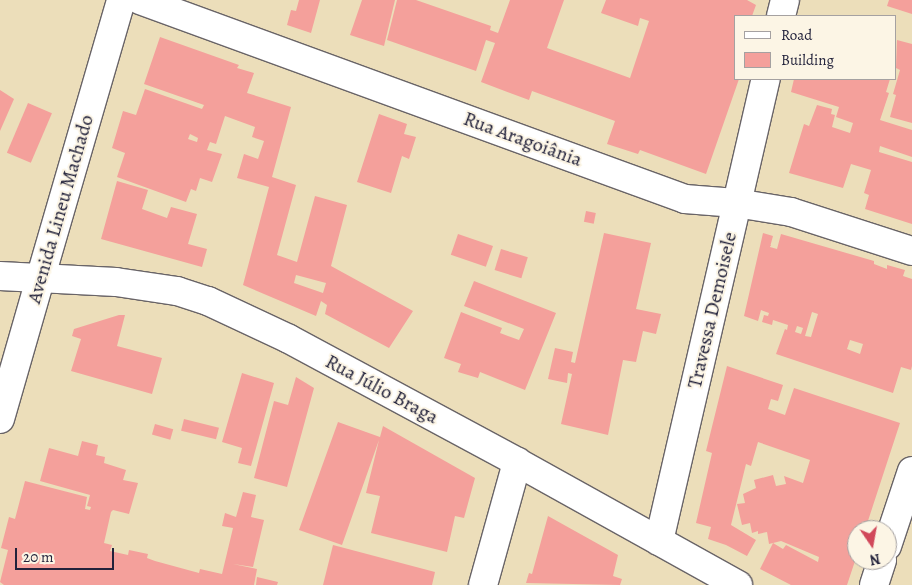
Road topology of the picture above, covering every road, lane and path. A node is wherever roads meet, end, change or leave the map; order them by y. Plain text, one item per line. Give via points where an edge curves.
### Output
1 (122, 0) edge
2 (140, 0) edge
3 (785, 0) edge
4 (781, 15) edge
5 (766, 80) edge
6 (736, 202) junction
7 (912, 251) edge
8 (0, 276) edge
9 (41, 276) junction
10 (0, 419) edge
11 (517, 462) junction
12 (912, 471) edge
13 (896, 520) edge
14 (659, 541) junction
15 (879, 570) edge
16 (483, 585) edge
17 (738, 585) edge
18 (874, 585) edge

1 - 9 street, Avenida Lineu Machado
2 - 6 street, Rua Aragoiânia via 685,199
3 - 4 street
5 - 6 street, Travessa Demoisele
6 - 7 street, Rua Aragoiânia via 791,212
6 - 14 street, Travessa Demoisele
8 - 9 street, Rua Júlio Braga
9 - 10 street, Avenida Lineu Machado
9 - 11 street, Rua Júlio Braga via 124,283 177,291 208,301 289,339
11 - 14 street, Rua Júlio Braga
11 - 16 street
12 - 13 street
14 - 17 street, Rua Júlio Braga
15 - 18 street

